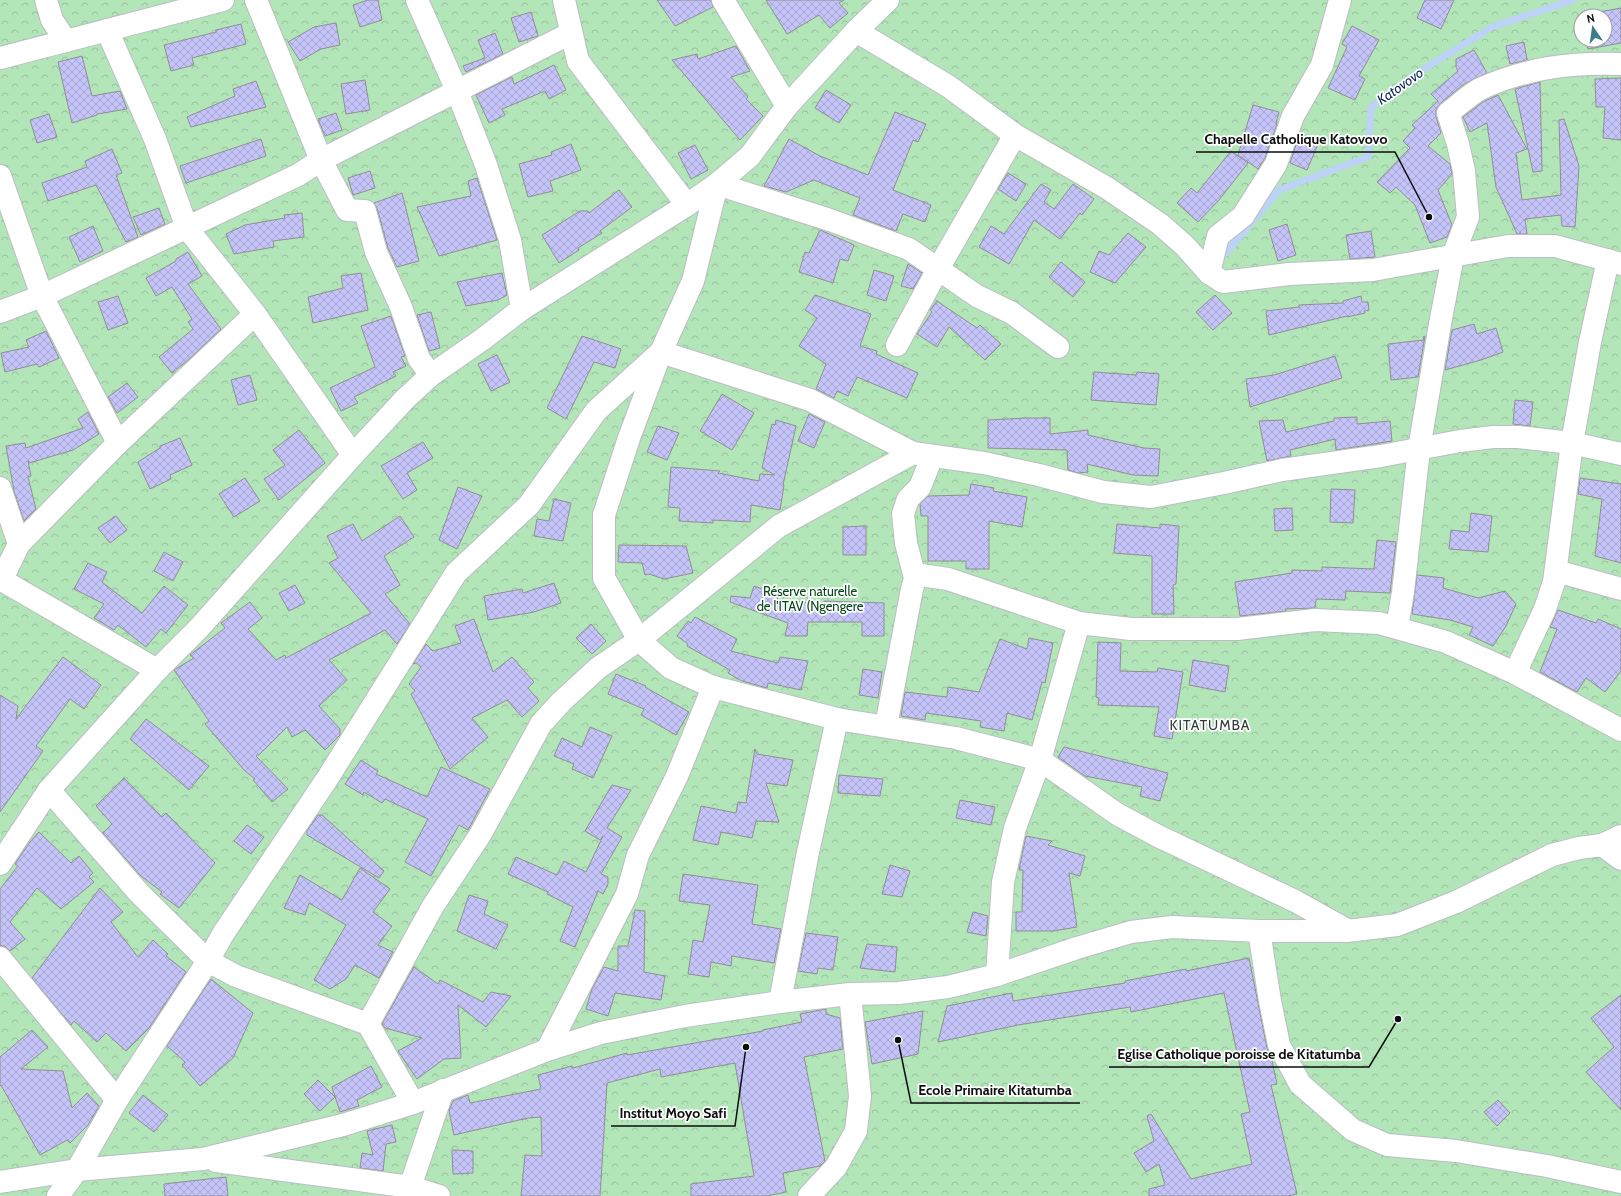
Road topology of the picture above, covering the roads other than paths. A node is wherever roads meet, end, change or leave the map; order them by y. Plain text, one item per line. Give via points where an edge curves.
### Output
1 (46, 0) edge
2 (223, 0) edge
3 (256, 0) edge
4 (417, 0) edge
5 (724, 0) edge
6 (888, 0) edge
7 (1340, 0) edge
8 (568, 1) edge
9 (186, 4) edge
10 (107, 30) junction
11 (856, 31) junction
12 (571, 33) junction
13 (66, 41) junction
14 (0, 58) edge
15 (1621, 64) edge
16 (457, 91) junction
17 (787, 106) junction
18 (1015, 135) junction
19 (321, 160) junction
20 (0, 176) edge
21 (717, 184) junction
22 (687, 205) junction
23 (187, 228) junction
24 (1453, 256) junction
25 (1614, 262) edge
26 (938, 269) junction
27 (1214, 277) junction
28 (42, 296) junction
29 (522, 309) junction
30 (0, 312) edge
31 (255, 314) junction
32 (897, 345) dead end
33 (1058, 347) dead end
34 (661, 352) junction
35 (431, 375) junction
36 (118, 443) junction
37 (1572, 443) junction
38 (1419, 449) junction
39 (1621, 454) edge
40 (353, 455) junction
41 (923, 455) junction
42 (0, 488) edge
43 (19, 544) junction
44 (1556, 571) junction
45 (916, 575) junction
46 (1, 579) edge
47 (1621, 589) edge
48 (1079, 623) junction
49 (1397, 627) junction
50 (639, 640) junction
51 (157, 670) junction
52 (1515, 673) junction
53 (713, 687) junction
54 (837, 718) junction
55 (886, 726) junction
56 (1621, 730) edge
57 (1040, 760) junction
58 (49, 790) junction
59 (7, 840) edge
60 (1611, 841) edge
61 (1621, 859) edge
62 (0, 864) edge
63 (1259, 931) junction
64 (1347, 931) junction
65 (0, 958) edge
66 (208, 961) junction
67 (997, 975) junction
68 (850, 994) junction
69 (780, 1002) junction
70 (368, 1024) junction
71 (547, 1050) junction
72 (443, 1090) junction
73 (117, 1100) junction
74 (414, 1102) junction
75 (203, 1159) junction
76 (77, 1170) junction
77 (0, 1182) edge
78 (1621, 1182) edge
79 (409, 1192) edge
80 (58, 1196) edge
81 (439, 1196) edge
82 (809, 1196) edge

1 - 13 street via 52,20
2 - 9 street
3 - 19 street
4 - 16 street
5 - 17 street
6 - 11 street
7 - 27 street via 1322,65 1293,116 1276,164 1243,216 1218,236
8 - 12 street
9 - 10 street
10 - 13 street
10 - 23 street via 155,138
11 - 17 street
11 - 18 street via 948,86
12 - 16 street
12 - 22 street via 578,61
13 - 14 street
15 - 24 street via 1588,63 1528,71 1479,90 1448,113 1464,171 1468,217
16 - 19 street
16 - 29 street via 486,165 510,240
17 - 21 street via 750,156
18 - 26 street
18 - 27 street via 1107,188 1160,224
19 - 23 street via 298,175
19 - 35 street via 347,210 366,211 376,252 420,358
20 - 28 street
21 - 22 street
21 - 26 street via 830,220 909,249
21 - 34 street via 693,281
22 - 29 street
23 - 28 street
23 - 31 street
24 - 25 street via 1508,246 1555,246
24 - 27 street via 1373,270 1289,274 1223,282
24 - 38 street
25 - 37 street via 1590,342
26 - 32 street
26 - 33 street via 977,296 1012,313
28 - 30 street
28 - 36 street
29 - 35 street
31 - 36 street
31 - 40 street
34 - 41 street via 810,400
34 - 50 street via 604,515 604,578
34 - 66 street via 596,411 530,505 456,573 327,779 223,934
35 - 40 street
36 - 43 street
37 - 38 street via 1493,437
37 - 39 street
37 - 44 street
38 - 41 street via 1282,470 1152,497 1103,492 991,465
38 - 49 street
40 - 51 street via 200,628
41 - 45 street via 920,487 908,499 903,514 906,543
41 - 50 street via 780,526
42 - 43 street
43 - 46 street
44 - 47 street
44 - 52 street via 1546,609
45 - 48 street via 948,579
45 - 55 street
46 - 51 street
48 - 49 street via 1131,629 1222,629 1341,620
48 - 57 street
49 - 52 street via 1446,642
50 - 53 street via 671,668
50 - 70 street via 598,668 561,702 542,724 480,835 433,906
51 - 58 street
52 - 56 street
53 - 54 street
53 - 71 street via 677,776 638,855 627,894
54 - 55 street
54 - 69 street via 806,857
55 - 57 street via 956,738
57 - 64 street via 1117,814 1295,901
57 - 67 street via 1015,828 1003,882
58 - 59 street
58 - 66 street via 139,893
59 - 62 street
60 - 61 street
60 - 64 street via 1552,855 1456,902 1397,925
63 - 64 street
63 - 67 street via 1172,927 1131,932
63 - 78 street via 1279,1045 1300,1084 1353,1130 1387,1145 1456,1151 1547,1166
65 - 73 street
66 - 70 street via 236,976
66 - 73 street
67 - 68 street via 948,987 899,993
68 - 69 street
68 - 82 street via 860,1096 856,1131 836,1168
69 - 71 street via 685,1016 601,1033
70 - 74 street
71 - 72 street
72 - 74 street
72 - 79 street
73 - 76 street
74 - 75 street via 343,1125
75 - 76 street
75 - 79 street
76 - 77 street
76 - 80 street
79 - 81 street

